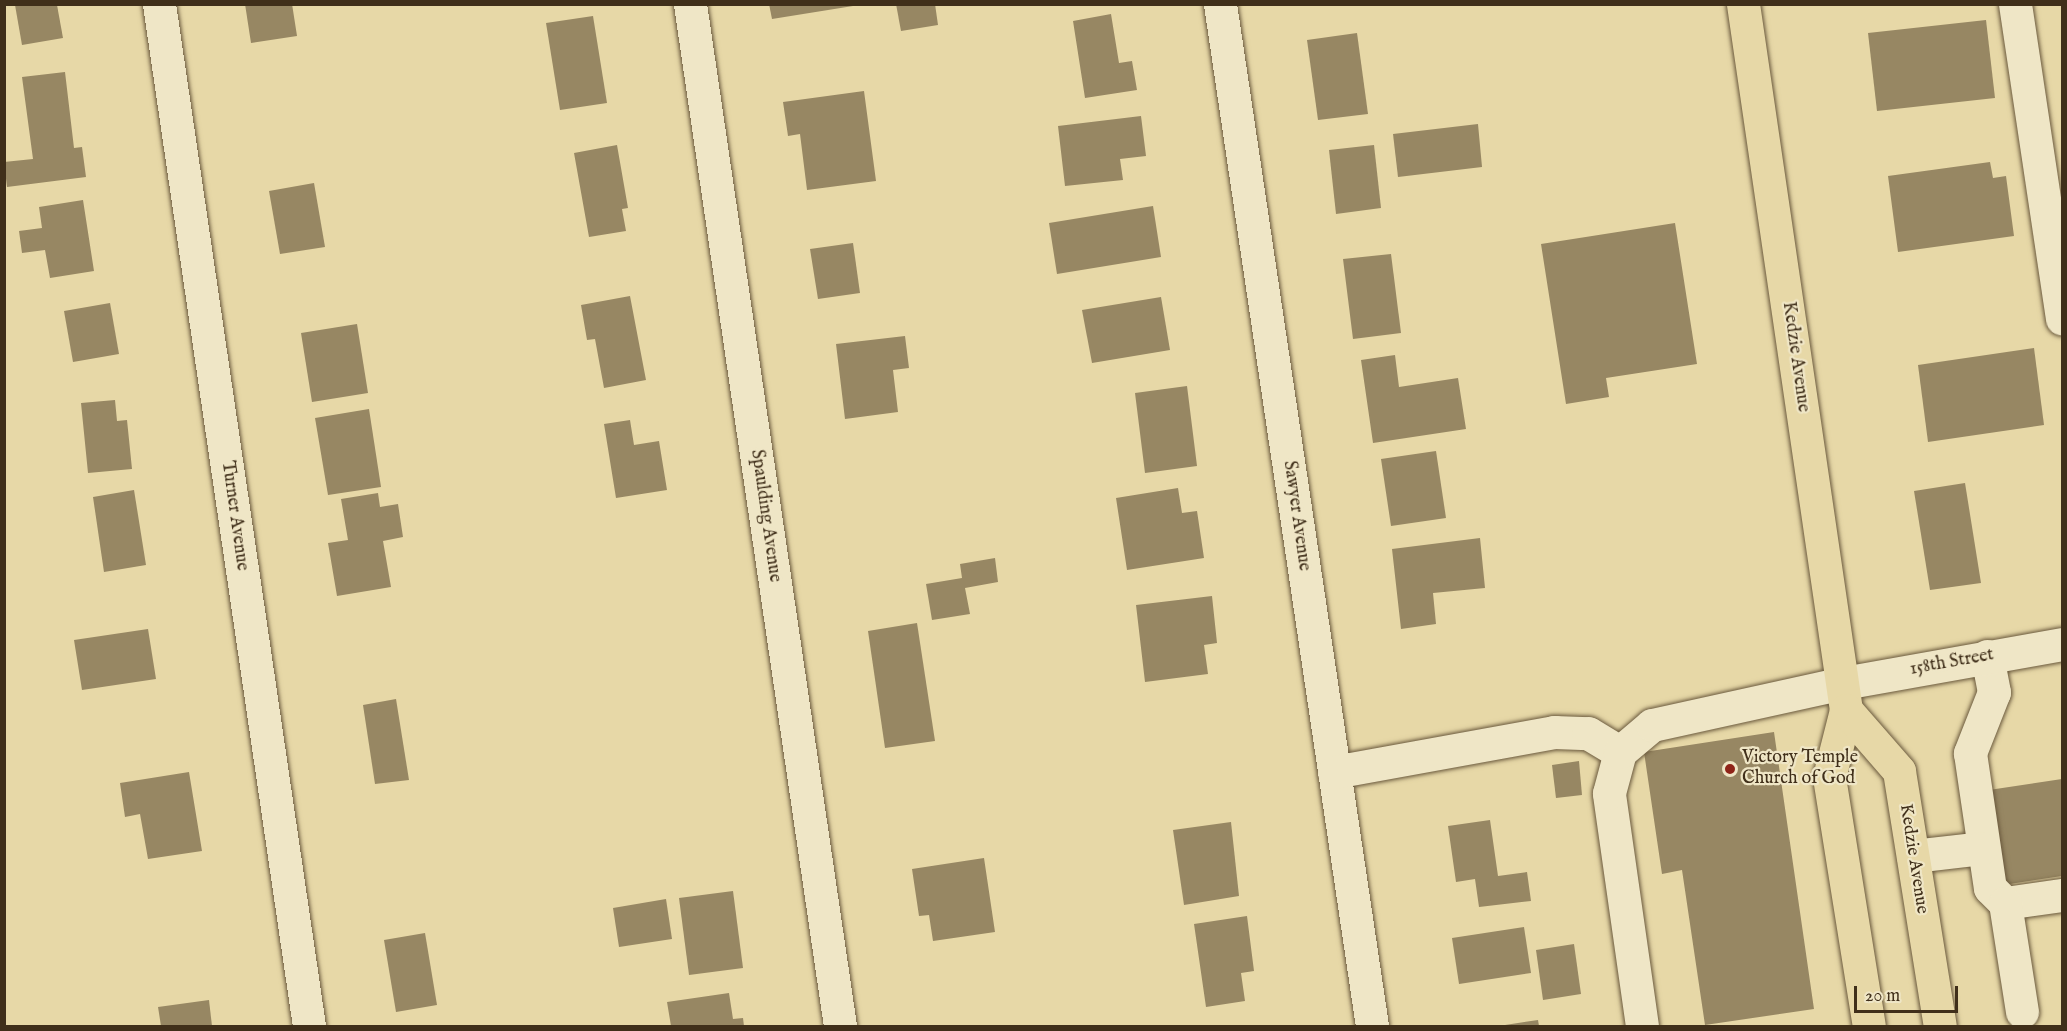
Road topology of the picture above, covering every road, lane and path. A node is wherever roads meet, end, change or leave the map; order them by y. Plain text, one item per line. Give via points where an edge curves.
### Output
1 (159, 4) edge
2 (690, 4) edge
3 (1220, 4) edge
4 (1743, 4) edge
5 (2015, 4) edge
6 (2062, 319) edge
7 (2062, 644) edge
8 (1987, 656) junction
9 (1845, 697) junction
10 (1620, 752) junction
11 (1334, 772) junction
12 (1982, 848) junction
13 (1913, 856) junction
14 (2062, 895) edge
15 (2004, 903) junction
16 (2022, 1012) dead end
17 (309, 1026) edge
18 (840, 1026) edge
19 (1372, 1026) edge
20 (1642, 1026) edge
21 (1869, 1026) edge
22 (1940, 1026) edge

1 - 17 street, Turner Avenue
2 - 18 street, Spaulding Avenue
3 - 11 street, Sawyer Avenue
4 - 9 main road, Kedzie Avenue
5 - 6 street
7 - 8 street, 158th Street
8 - 9 street, 158th Street
8 - 12 street via 1994,692 1970,753
9 - 10 street, 158th Street via 1652,725
9 - 13 main road, Kedzie Avenue via 1899,771
9 - 21 main road, Kedzie Avenue via 1829,777
10 - 11 street via 1588,733 1554,732
10 - 20 street via 1609,793
11 - 19 street, Sawyer Avenue
12 - 13 street
12 - 15 street via 1990,888
13 - 22 main road, Kedzie Avenue
14 - 15 street
15 - 16 street

